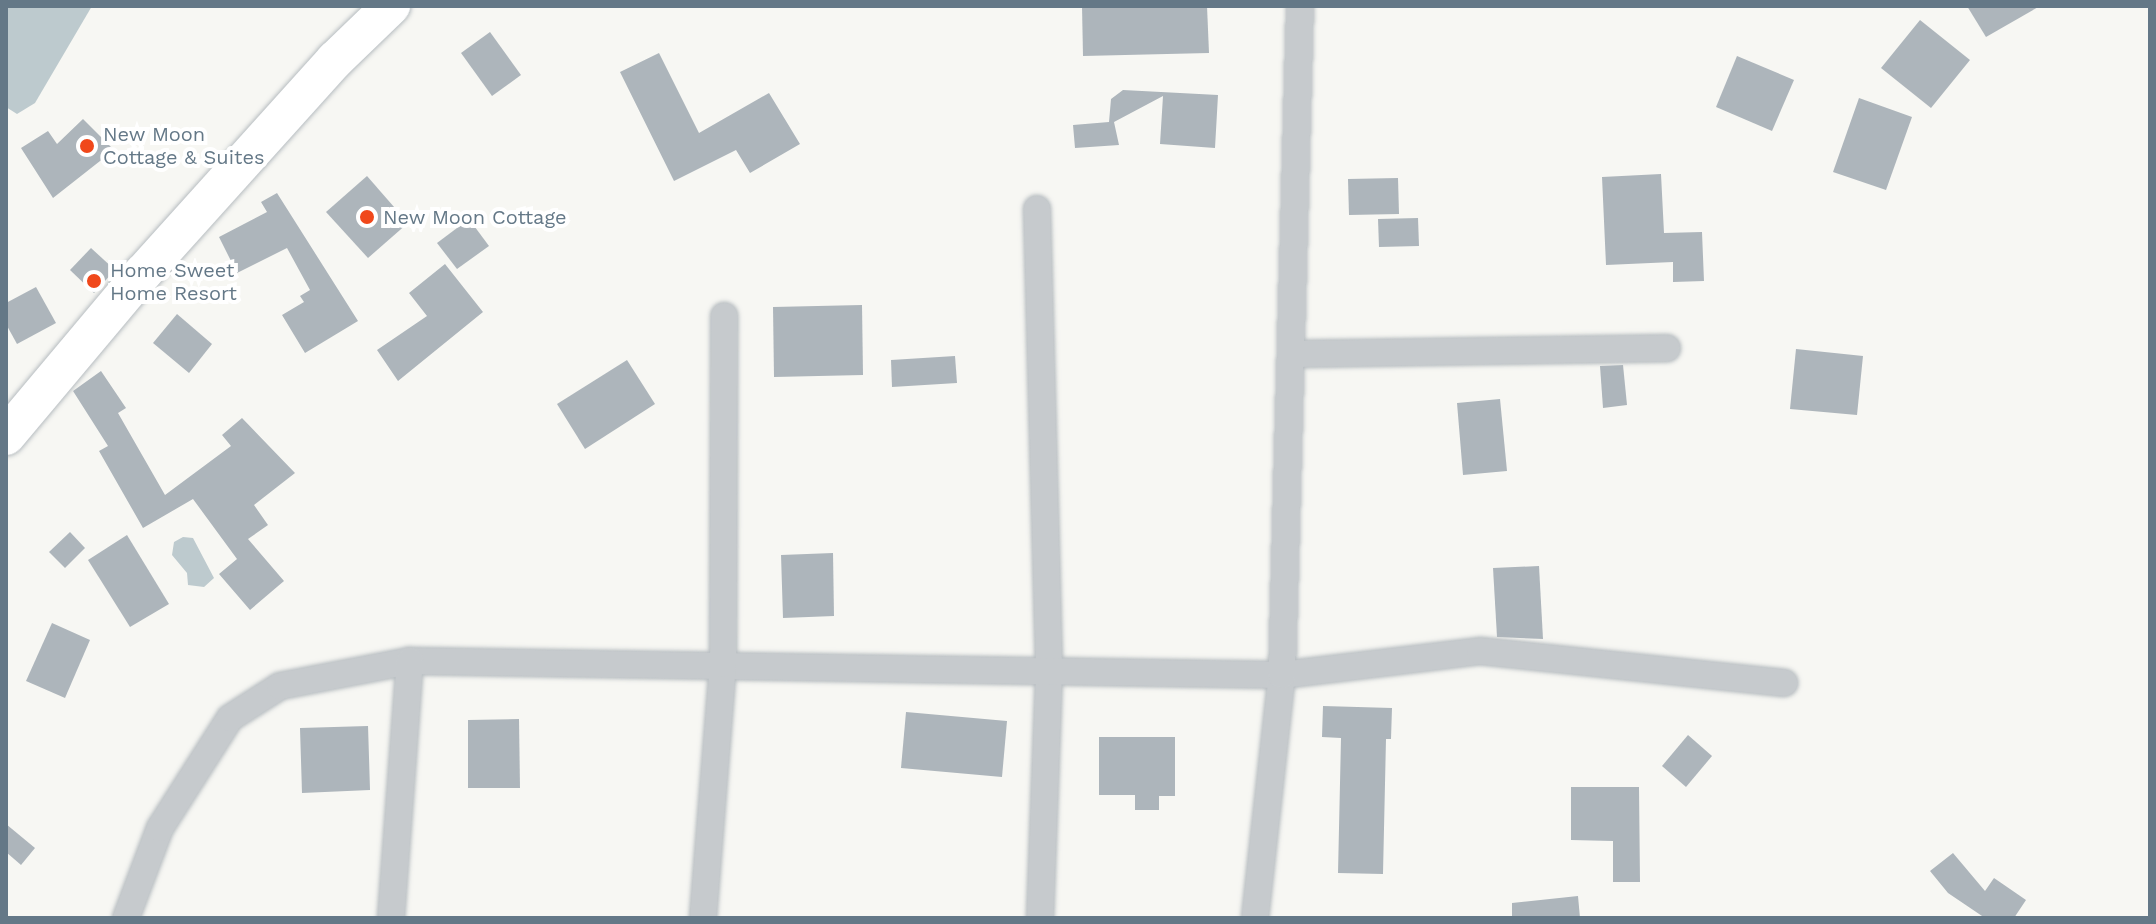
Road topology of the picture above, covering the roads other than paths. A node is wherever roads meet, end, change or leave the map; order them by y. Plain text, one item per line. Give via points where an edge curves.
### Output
1 (391, 6) edge
2 (1300, 6) edge
3 (1037, 209) dead end
4 (724, 316) dead end
5 (1667, 348) dead end
6 (1294, 354) junction
7 (6, 436) edge
8 (410, 661) junction
9 (723, 664) junction
10 (1049, 673) junction
11 (1282, 675) junction
12 (1784, 683) dead end
13 (126, 918) edge
14 (391, 918) edge
15 (703, 918) edge
16 (1040, 918) edge
17 (1255, 918) edge

1 - 7 main road via 335,60 143,273
2 - 6 street
3 - 10 street
4 - 9 street
5 - 6 street
6 - 11 street
8 - 9 street
8 - 13 street via 280,686 230,718 160,828
8 - 14 street
9 - 10 street
9 - 15 street
10 - 11 street
10 - 16 street
11 - 12 street via 1480,651
11 - 17 street

